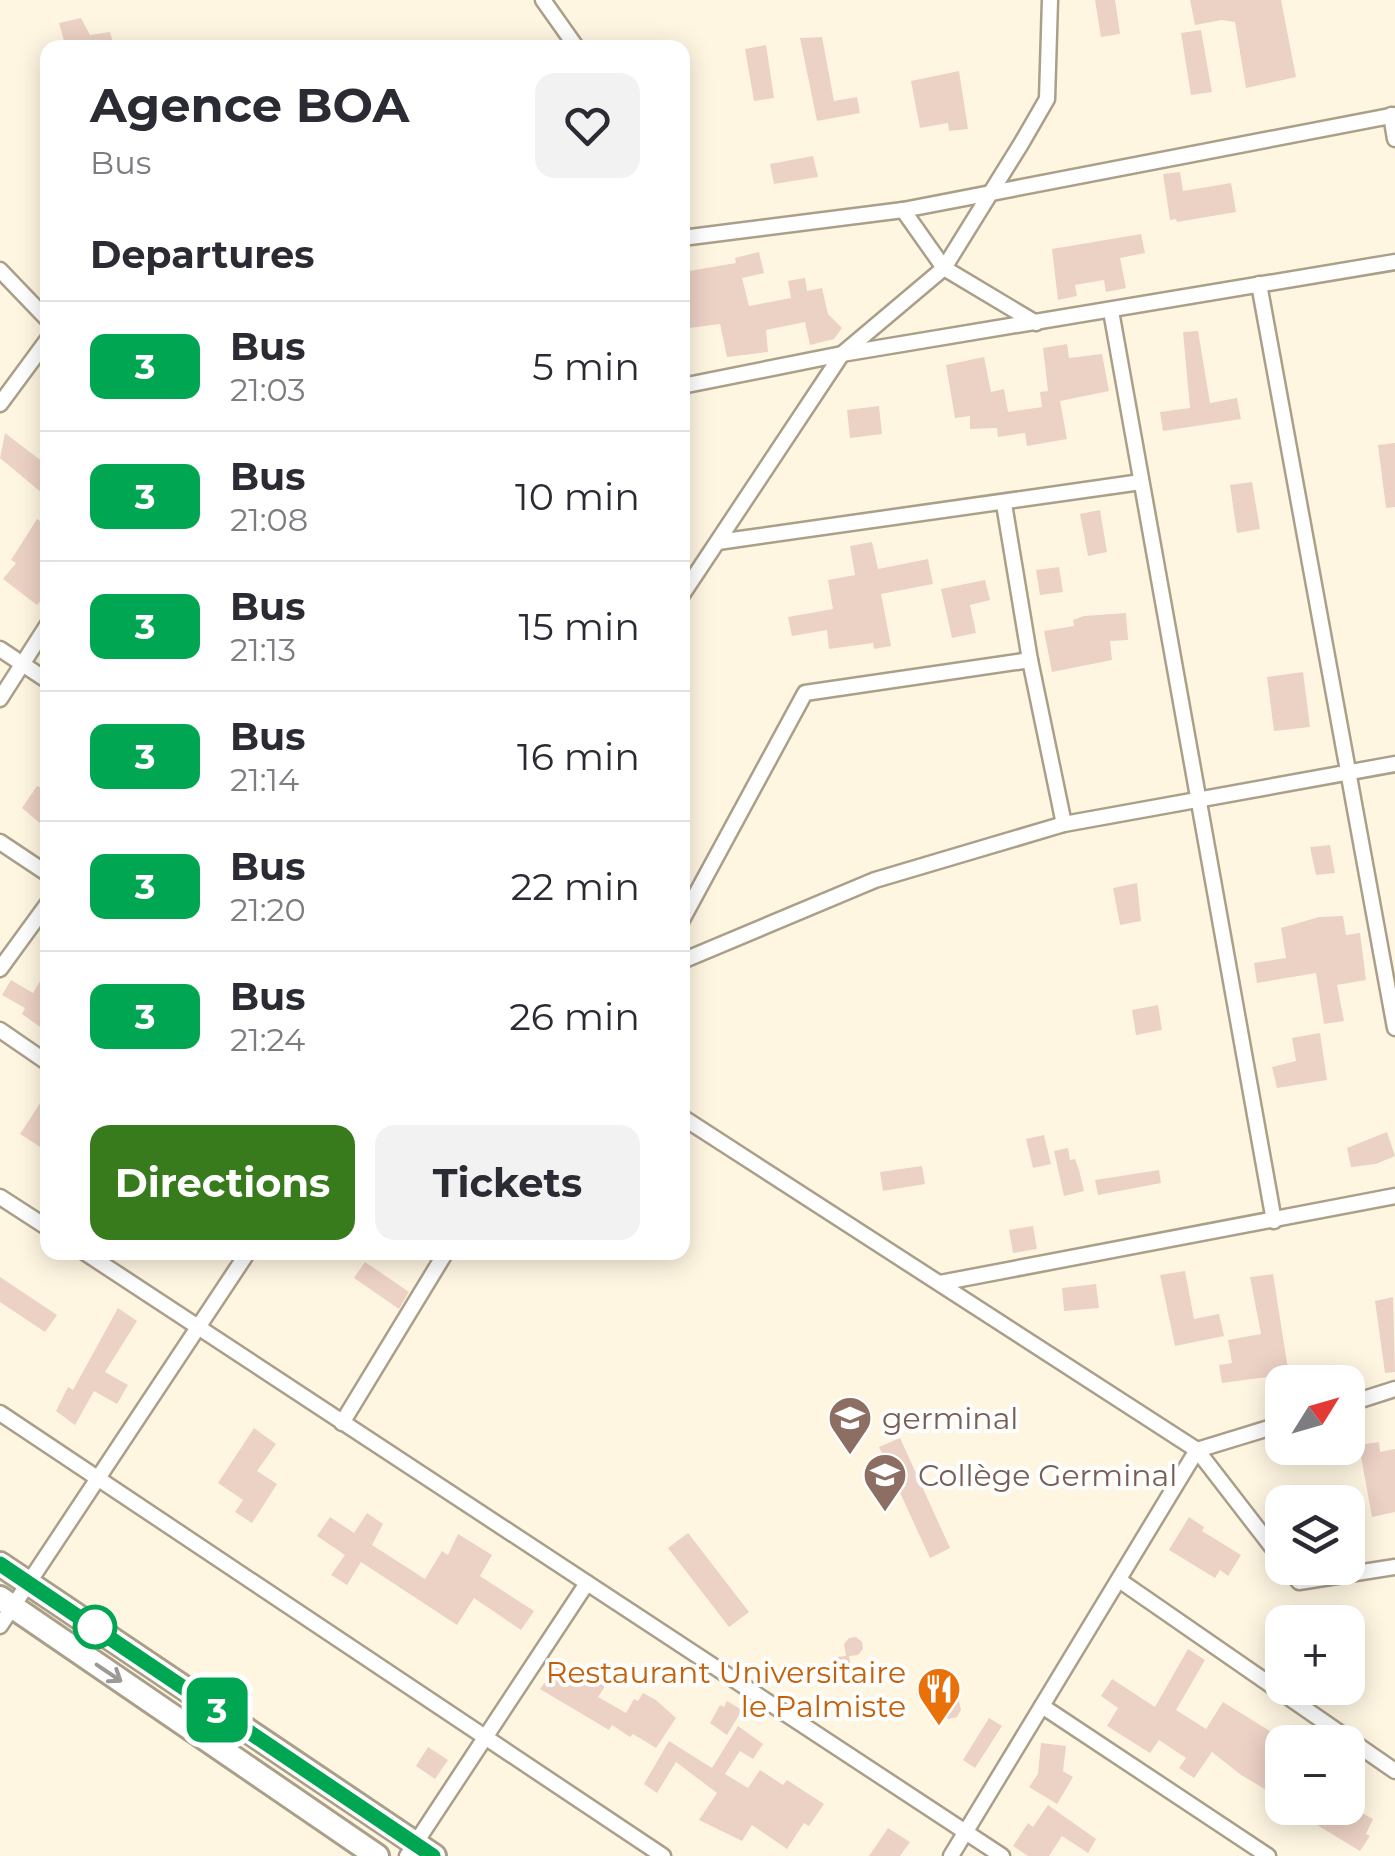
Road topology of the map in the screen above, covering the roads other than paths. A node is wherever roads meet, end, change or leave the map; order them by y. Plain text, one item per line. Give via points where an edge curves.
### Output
1 (543, 0) edge
2 (1050, 0) edge
3 (571, 40) edge
4 (1393, 115) edge
5 (1395, 139) edge
6 (989, 194) junction
7 (903, 210) junction
8 (690, 237) edge
9 (1395, 262) edge
10 (944, 268) junction
11 (0, 270) edge
12 (1258, 284) junction
13 (40, 312) edge
14 (1111, 312) junction
15 (1036, 324) junction
16 (40, 350) edge
17 (842, 354) junction
18 (690, 384) edge
19 (0, 404) edge
20 (1141, 482) junction
21 (1004, 504) junction
22 (718, 542) junction
23 (690, 584) edge
24 (40, 637) edge
25 (0, 649) edge
26 (1030, 660) junction
27 (23, 664) junction
28 (40, 676) edge
29 (0, 699) edge
30 (1395, 764) edge
31 (1348, 773) junction
32 (1198, 800) junction
33 (1064, 824) junction
34 (0, 842) edge
35 (40, 869) edge
36 (690, 905) edge
37 (40, 914) edge
38 (690, 957) edge
39 (0, 970) edge
40 (1395, 1028) edge
41 (0, 1030) edge
42 (40, 1058) edge
43 (690, 1122) edge
44 (1395, 1196) edge
45 (0, 1197) edge
46 (1274, 1221) junction
47 (40, 1223) edge
48 (96, 1260) edge
49 (243, 1260) edge
50 (441, 1260) edge
51 (940, 1283) junction
52 (198, 1328) junction
53 (1395, 1389) edge
54 (1365, 1399) edge
55 (0, 1413) edge
56 (342, 1423) junction
57 (1265, 1429) edge
58 (1197, 1450) junction
59 (98, 1479) junction
60 (1265, 1538) edge
61 (0, 1564) edge
62 (1395, 1567) edge
63 (1365, 1572) edge
64 (1118, 1580) junction
65 (29, 1583) junction
66 (587, 1584) junction
67 (4, 1611) edge
68 (1042, 1706) junction
69 (484, 1738) junction
70 (1395, 1771) edge
71 (966, 1832) junction
72 (419, 1852) edge
73 (377, 1856) edge
74 (663, 1856) edge
75 (951, 1856) edge
76 (1002, 1856) edge
77 (1268, 1856) edge

1 - 3 street
2 - 6 street via 1047,99
4 - 5 street
4 - 6 street
6 - 7 street
6 - 10 street
7 - 8 street
7 - 10 street
9 - 12 street
10 - 15 street
10 - 17 street
11 - 13 street
12 - 14 street
12 - 31 street
14 - 15 street
14 - 20 street
15 - 17 street
16 - 19 street
17 - 18 street
17 - 22 street
20 - 21 street
20 - 32 street
21 - 22 street
21 - 26 street
22 - 23 street
24 - 27 street
25 - 27 street
26 - 33 street
26 - 36 street via 805,693
27 - 28 street
27 - 29 street
30 - 31 street
31 - 32 street
31 - 40 street
32 - 33 street
32 - 46 street
33 - 38 street via 875,880
34 - 35 street
37 - 39 street
41 - 42 street
43 - 51 street
44 - 46 street
45 - 47 street
46 - 51 street
48 - 52 street
49 - 52 street
50 - 56 street
51 - 58 street
52 - 56 street
52 - 59 street
53 - 54 street
55 - 59 street
56 - 66 street
57 - 58 street
58 - 60 street
58 - 64 street
59 - 65 street
59 - 69 street
61 - 65 main road
62 - 63 street
64 - 68 street
64 - 70 street
65 - 67 street
65 - 72 main road
66 - 69 street
66 - 71 street
67 -> 73 main road
68 - 71 street
68 - 77 street
69 - 72 street
69 - 74 street
71 - 75 street
71 - 76 street

